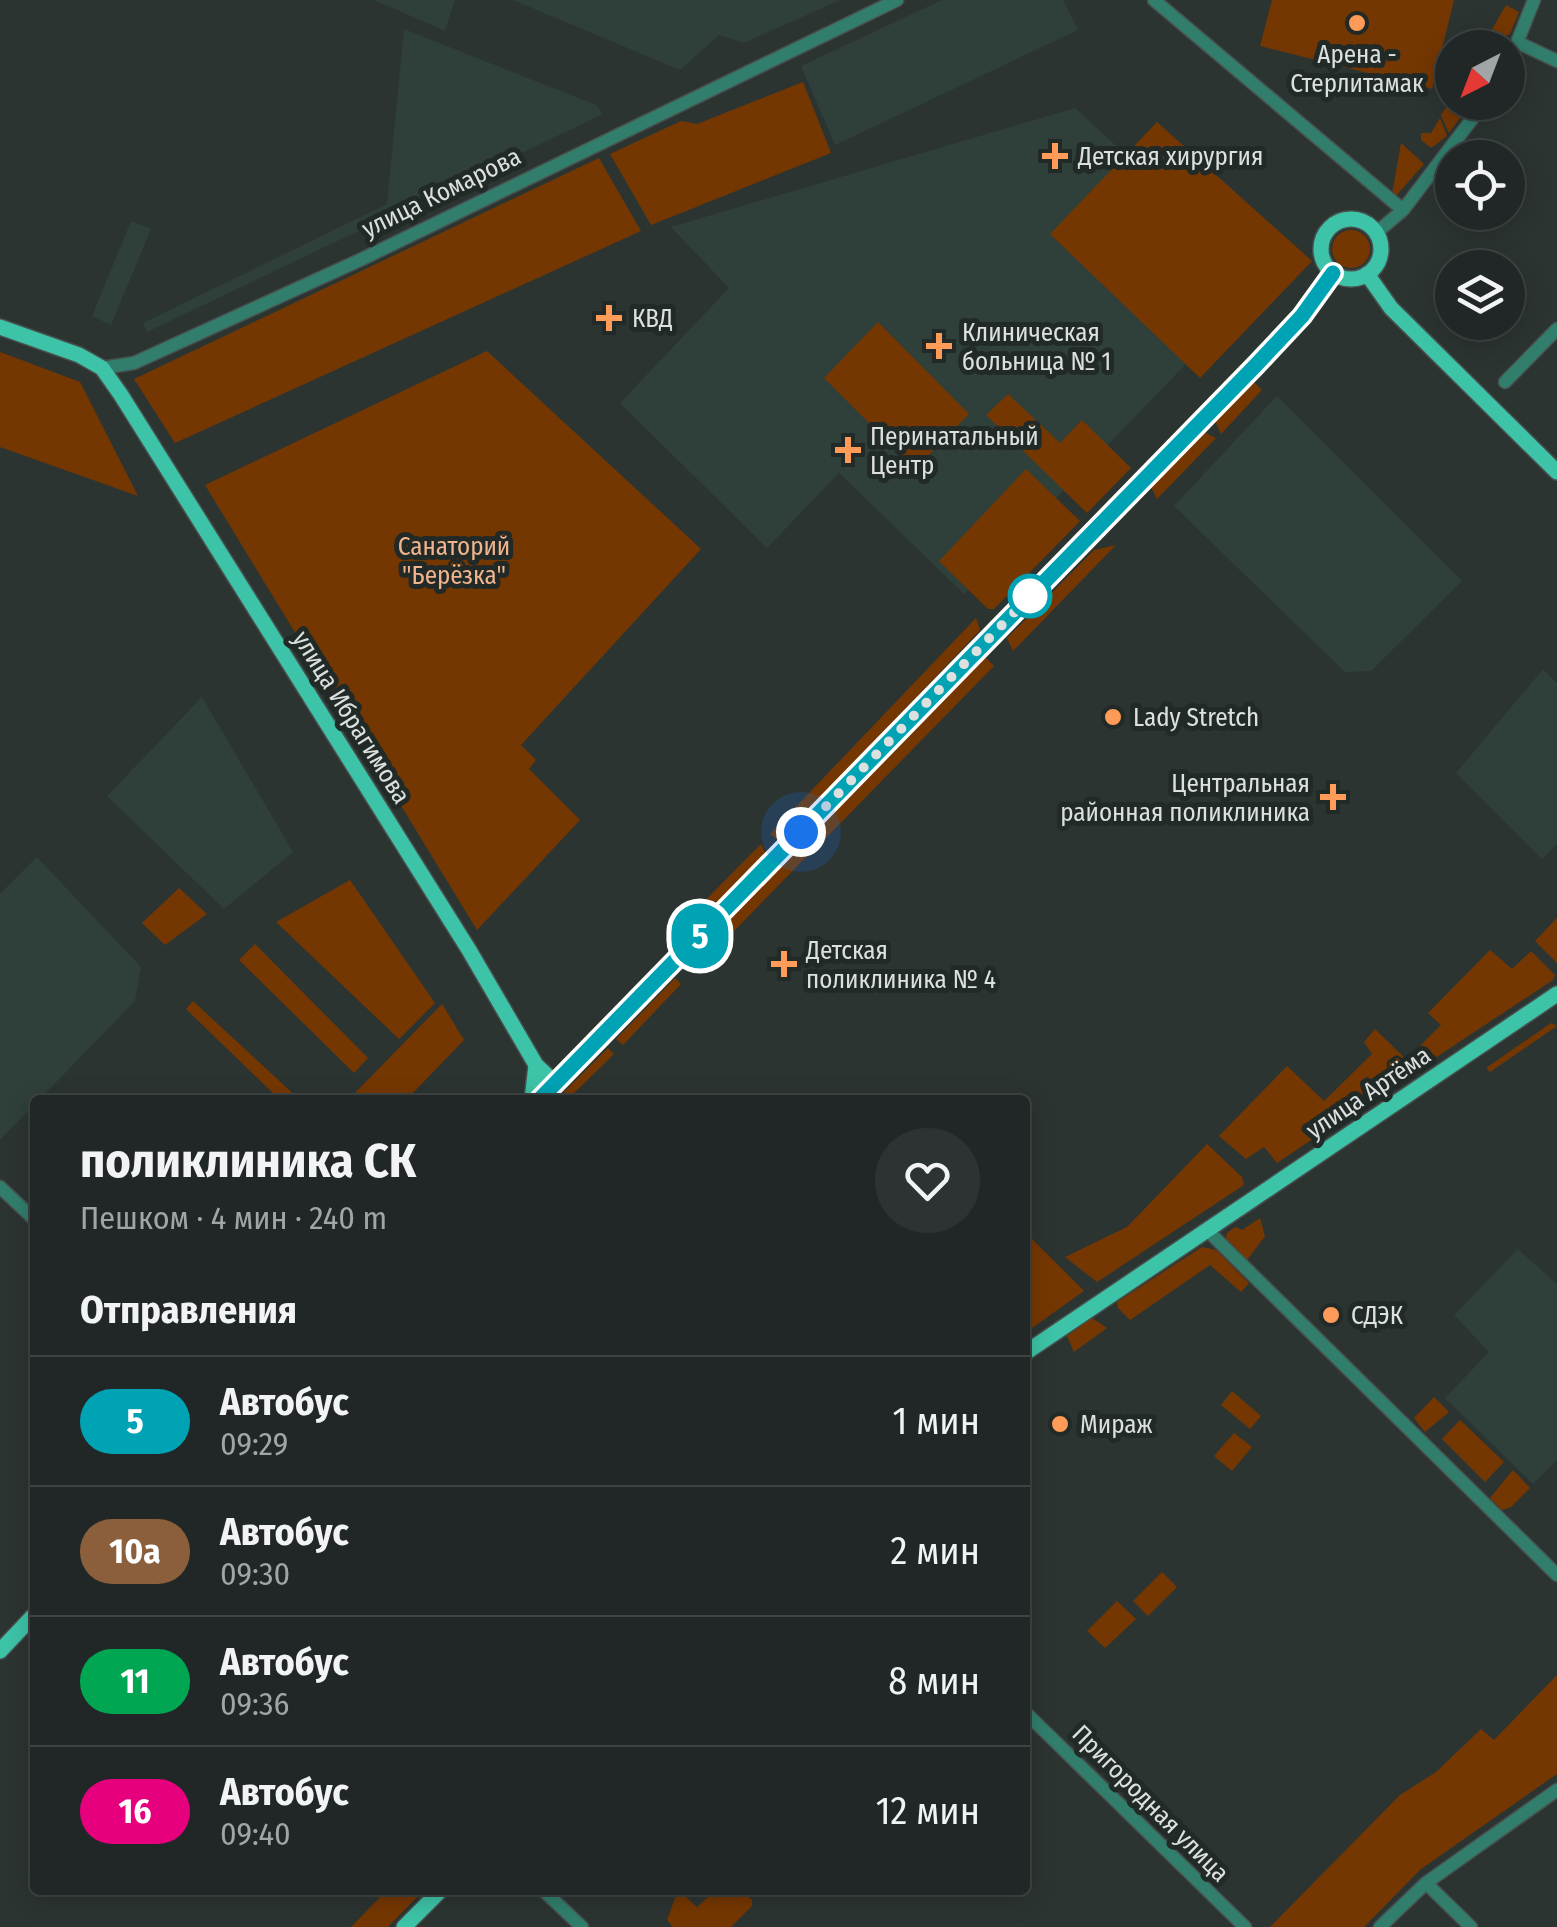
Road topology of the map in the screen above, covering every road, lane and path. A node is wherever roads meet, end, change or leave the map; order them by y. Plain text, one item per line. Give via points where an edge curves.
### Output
1 (896, 0) edge
2 (1154, 0) edge
3 (1534, 0) edge
4 (1524, 30) edge
5 (1525, 46) edge
6 (1557, 60) edge
7 (1471, 120) edge
8 (1403, 210) junction
9 (1376, 233) junction
10 (1333, 273) junction
11 (1367, 274) junction
12 (0, 327) edge
13 (1557, 329) edge
14 (102, 368) junction
15 (1505, 382) dead end
16 (1557, 472) edge
17 (1557, 994) edge
18 (536, 1065) junction
19 (556, 1084) junction
20 (536, 1095) edge
21 (542, 1095) edge
22 (0, 1187) edge
23 (30, 1215) edge
24 (1208, 1231) junction
25 (1030, 1351) edge
26 (1557, 1575) edge
27 (30, 1619) edge
28 (0, 1651) edge
29 (1030, 1717) edge
30 (1556, 1793) edge
31 (1426, 1883) junction
32 (436, 1895) edge
33 (548, 1895) edge
34 (404, 1927) edge
35 (582, 1927) edge
36 (1245, 1927) edge
37 (1380, 1927) edge
38 (1471, 1927) edge

1 - 14 street, улица Комарова via 360,260 134,363
2 - 8 street
3 - 4 street
5 - 6 street
7 - 8 street
8 - 9 street
9 - 10 main road via 1353,219 1328,229 1322,253
9 - 11 main road via 1380,256
10 - 11 main road
10 - 19 main road via 1256,365
11 - 16 main road via 1391,308
12 - 14 main road
13 - 15 street
14 - 18 main road, улица Ибрагимова
17 - 24 main road, улица Артёма
18 - 19 main road, улица Ибрагимова
18 - 20 main road
19 - 21 main road
22 - 23 street
24 - 25 main road, улица Артёма
24 - 26 street
27 - 28 main road
29 - 36 street, Пригородная улица
30 - 31 street
31 - 37 street
31 - 38 street
32 - 34 main road
33 - 35 street

